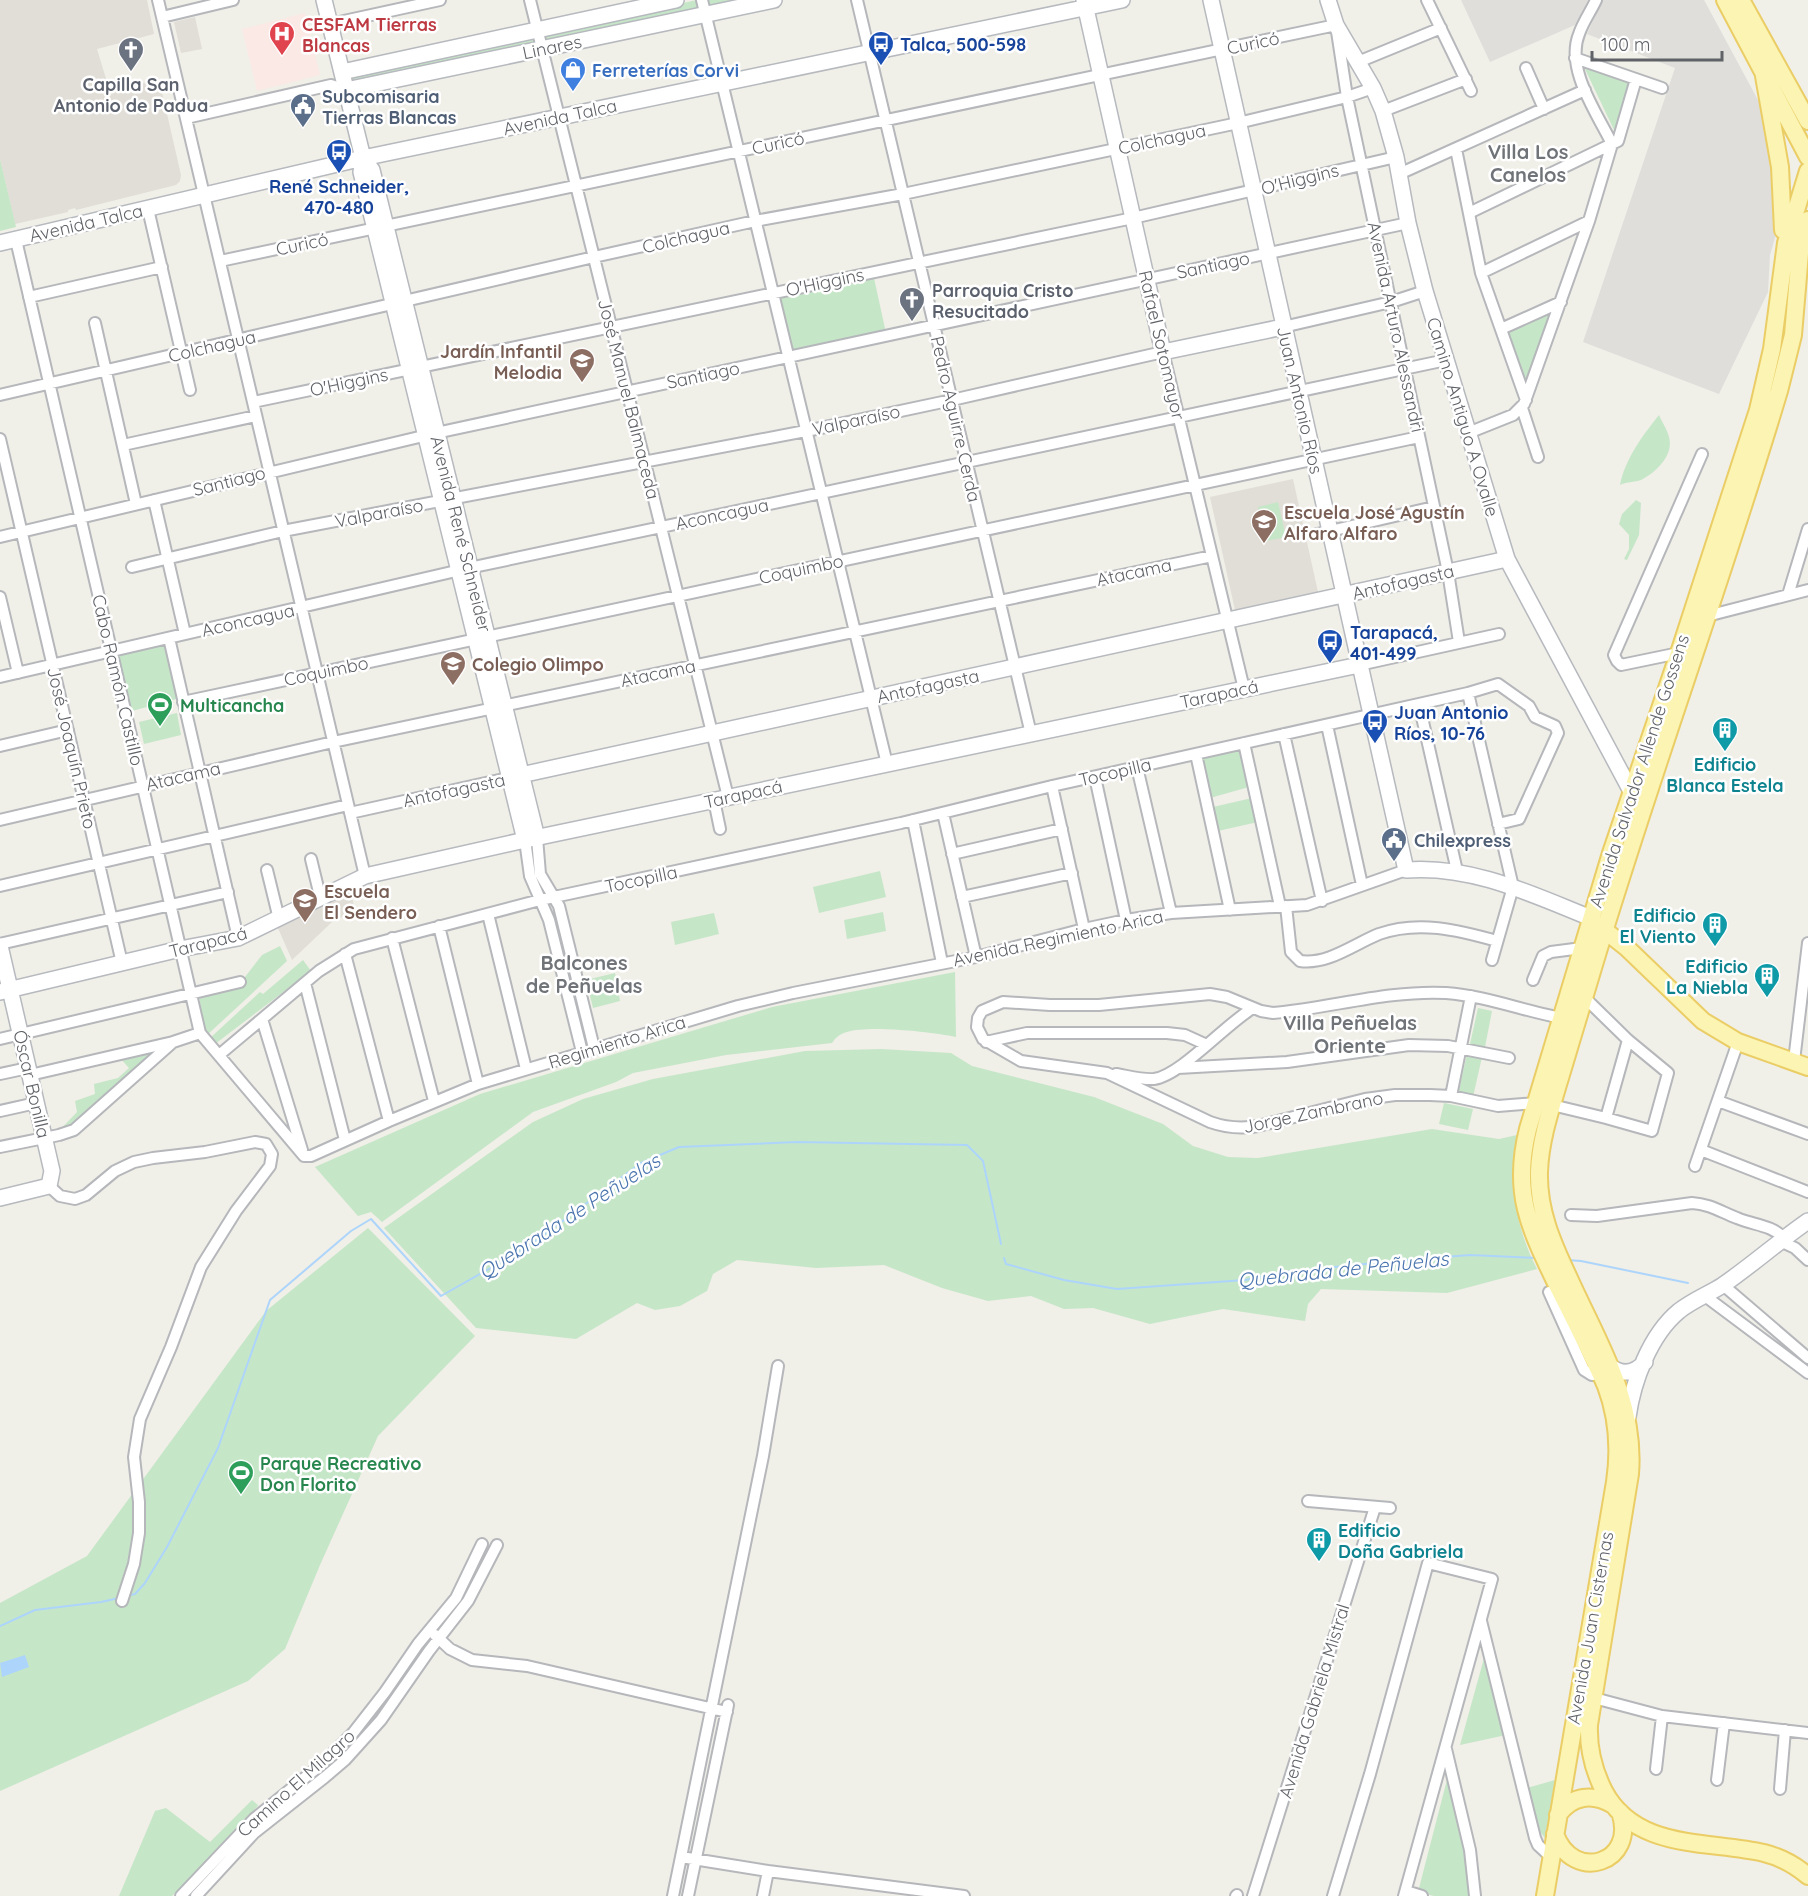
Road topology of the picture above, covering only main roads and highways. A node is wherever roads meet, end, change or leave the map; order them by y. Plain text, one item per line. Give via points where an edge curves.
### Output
1 (324, 0) edge
2 (676, 0) edge
3 (774, 0) edge
4 (1122, 0) edge
5 (1210, 0) edge
6 (1725, 0) edge
7 (1741, 0) edge
8 (1085, 4) edge
9 (703, 7) edge
10 (1333, 9) edge
11 (342, 72) junction
12 (1764, 76) junction
13 (339, 88) junction
14 (1808, 121) edge
15 (1808, 157) edge
16 (363, 158) junction
17 (1806, 178) edge
18 (1808, 220) edge
19 (0, 243) edge
20 (1783, 263) junction
21 (1283, 327) junction
22 (1163, 352) joint
23 (1507, 559) junction
24 (1343, 596) junction
25 (1359, 665) junction
26 (515, 777) junction
27 (1632, 793) junction
28 (531, 839) junction
29 (1406, 870) joint
30 (1590, 918) junction
31 (1605, 929) junction
32 (0, 945) edge
33 (5, 991) edge
34 (1569, 1020) junction
35 (1801, 1064) edge
36 (0, 1198) edge
37 (1808, 1221) edge
38 (1646, 1359) junction
39 (1603, 1366) junction
40 (1628, 1417) junction
41 (1617, 1808) junction
42 (1558, 1815) junction
43 (1555, 1834) junction
44 (1808, 1876) edge
45 (1545, 1896) edge

1 - 11 main road, Avenida René Schneider
2 - 11 main road, Linares
3 - 9 main road, Linares
4 - 8 main road, Avenida Talca
5 - 21 main road, Juan Antonio Ríos
6 - 12 main road
7 - 14 main road
8 - 16 main road, Avenida Talca
8 - 22 main road, Rafael Sotomayor
9 - 13 main road, Linares via 542,49
10 - 23 main road, Camino Antiguo A Ovalle via 1383,111 1425,291
11 - 13 main road, Avenida René Schneider
12 - 15 main road
12 - 20 main road via 1780,166
13 - 16 main road, Avenida René Schneider
16 - 19 main road, Avenida Talca
16 - 26 main road, Avenida René Schneider via 372,170 380,227
17 - 20 main road, Avenida Salvador Allende Gossens
18 - 31 main road, Avenida Salvador Allende Gossens via 1784,376
20 - 27 main road, Avenida Salvador Allende Gossens via 1763,389
21 - 22 main road, Valparaíso
21 - 24 main road, Juan Antonio Ríos
23 - 24 main road, Antofagasta
23 - 27 main road, Camino Antiguo A Ovalle
24 - 25 main road, Juan Antonio Ríos
24 - 26 main road, Antofagasta
25 - 28 main road, Tarapacá
25 - 29 main road, Juan Antonio Ríos
26 - 28 main road, Avenida René Schneider
27 - 30 main road, Avenida Salvador Allende Gossens
28 - 33 main road, Tarapacá via 365,876 238,938
29 - 30 main road, Avenida Regimiento Arica via 1457,871 1513,887
30 - 31 main road
30 - 34 main road, Avenida Salvador Allende Gossens
31 - 34 main road, Avenida Salvador Allende Gossens via 1584,997
31 - 35 main road via 1703,1021 1738,1042
32 - 33 main road, Óscar Bonilla
33 - 36 main road, Óscar Bonilla via 21,1034 52,1171 49,1186
34 - 39 main road, Avenida Salvador Allende Gossens via 1522,1172 1522,1191 1537,1245
37 - 38 main road, Avenida Juan Cisternas via 1723,1285 1671,1318
38 - 39 main road via 1628,1372
38 - 40 main road, Avenida Juan Cisternas via 1631,1394
39 - 40 main road, Avenida Juan Cisternas via 1620,1391
39 - 42 main road, Avenida Juan Cisternas via 1617,1425 1617,1468
40 - 41 main road, Avenida Juan Cisternas via 1630,1474 1589,1725 1590,1750 1600,1783
41 - 42 main road via 1597,1797 1585,1797 1572,1802
41 - 43 main road via 1624,1827 1621,1844 1599,1862 1581,1862 1569,1855
41 - 44 main road via 1638,1825 1665,1838 1763,1853 1792,1864
42 - 43 main road, Avenida Juan Cisternas
43 - 45 main road, Avenida Juan Cisternas

